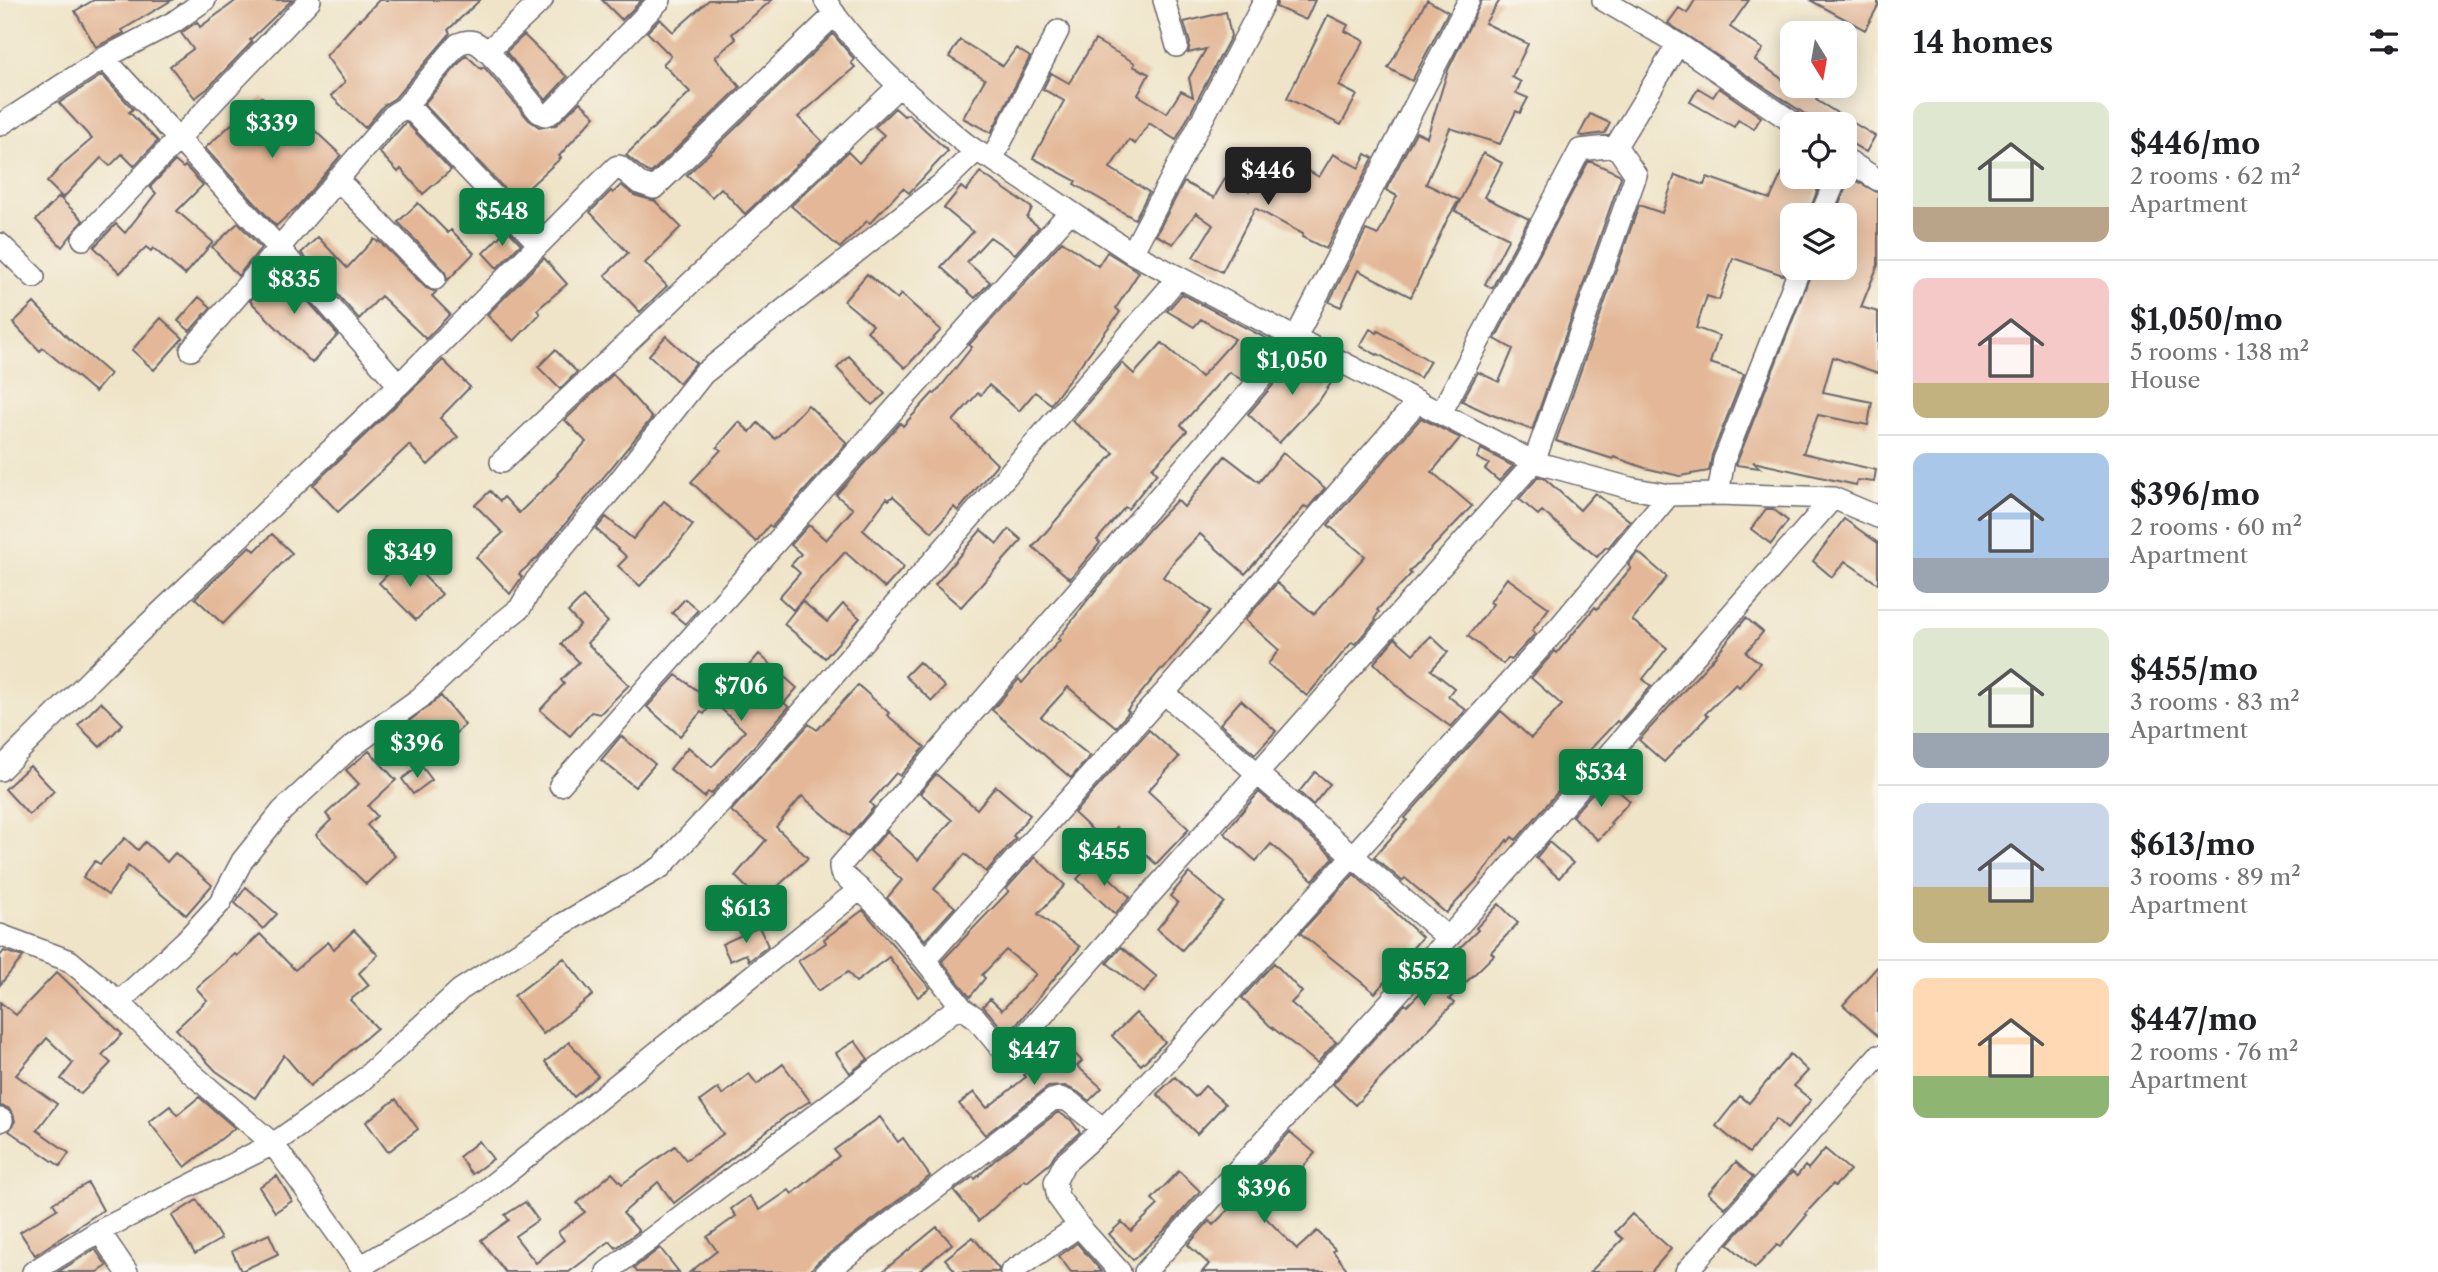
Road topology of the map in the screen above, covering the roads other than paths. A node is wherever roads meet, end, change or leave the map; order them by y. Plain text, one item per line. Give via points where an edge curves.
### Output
1 (205, 0) edge
2 (310, 0) edge
3 (542, 0) edge
4 (660, 0) edge
5 (1164, 0) edge
6 (1265, 0) edge
7 (1469, 0) edge
8 (1603, 0) edge
9 (830, 7) edge
10 (1058, 31) dead end
11 (1678, 44) junction
12 (1177, 46) dead end
13 (487, 52) junction
14 (104, 58) junction
15 (898, 87) junction
16 (404, 108) junction
17 (1780, 114) edge
18 (0, 125) edge
19 (178, 140) junction
20 (1616, 146) junction
21 (984, 156) junction
22 (1857, 166) edge
23 (337, 179) junction
24 (1878, 180) edge
25 (1069, 213) junction
26 (83, 239) dead end
27 (0, 244) edge
28 (539, 244) junction
29 (278, 247) junction
30 (1132, 253) junction
31 (34, 277) dead end
32 (1178, 278) junction
33 (435, 279) dead end
34 (1795, 280) edge
35 (1294, 339) junction
36 (191, 350) dead end
37 (399, 385) junction
38 (1418, 401) junction
39 (1441, 413) junction
40 (500, 462) dead end
41 (1534, 462) junction
42 (1718, 494) junction
43 (1669, 495) junction
44 (1833, 498) junction
45 (1878, 517) edge
46 (1164, 693) junction
47 (0, 770) edge
48 (1258, 774) junction
49 (560, 785) dead end
50 (1353, 856) junction
51 (860, 889) junction
52 (0, 935) edge
53 (1448, 938) junction
54 (925, 960) junction
55 (119, 1002) junction
56 (963, 1009) junction
57 (1878, 1056) edge
58 (1103, 1129) junction
59 (273, 1144) junction
60 (1079, 1226) junction
61 (99, 1231) junction
62 (364, 1269) edge
63 (33, 1272) edge
64 (127, 1272) edge
65 (607, 1272) edge
66 (826, 1272) edge
67 (1012, 1272) edge
68 (1120, 1272) edge
69 (1145, 1272) edge
70 (1686, 1272) edge

1 - 14 street via 174,22
2 - 19 street
3 - 13 street
4 - 13 street via 545,115
5 - 12 street
6 - 30 street
7 - 35 street
8 - 11 street
9 - 15 street
9 - 28 street via 670,175 654,188 639,183 618,166
10 - 21 street
11 - 17 street
11 - 20 street
13 - 16 street via 476,43 458,44
14 - 18 street
14 - 19 street
15 - 21 street
15 - 40 street
16 - 23 street
16 - 28 street via 412,110
19 - 26 street
19 - 29 street
20 - 39 street via 1580,150
20 - 41 street via 1636,175
21 - 25 street
21 - 55 street via 943,183 703,374 536,580 520,608 420,698 350,748 282,811 242,861 220,903
22 - 24 street
23 - 29 street
23 - 33 street
25 - 30 street
25 - 49 street
27 - 31 street
28 - 37 street
29 - 36 street
29 - 37 street
30 - 32 street
32 - 35 street
32 - 59 street via 757,764 661,867 460,990 358,1084
34 - 42 street via 1724,460
35 - 38 street
35 - 51 street via 840,866 841,873
37 - 47 street
38 - 39 street
38 - 46 street
39 - 41 street
41 - 43 street
41 - 48 street
42 - 43 street
42 - 44 street
43 - 50 street via 1560,626
44 - 45 street
44 - 53 street
46 - 48 street
46 - 54 street
48 - 50 street
48 - 56 street via 1020,1041 998,1045
50 - 53 street
50 - 58 street
51 - 54 street
51 - 62 street via 472,1201
52 - 55 street via 70,961
53 - 69 street
54 - 56 street
55 - 59 street
56 - 65 street via 953,1010
57 - 70 street
58 - 60 street via 1064,1164 1055,1182 1058,1197
58 - 66 street via 1070,1102 1052,1100
59 - 61 street
59 - 62 street
60 - 67 street
60 - 68 street
61 - 63 street
61 - 64 street

